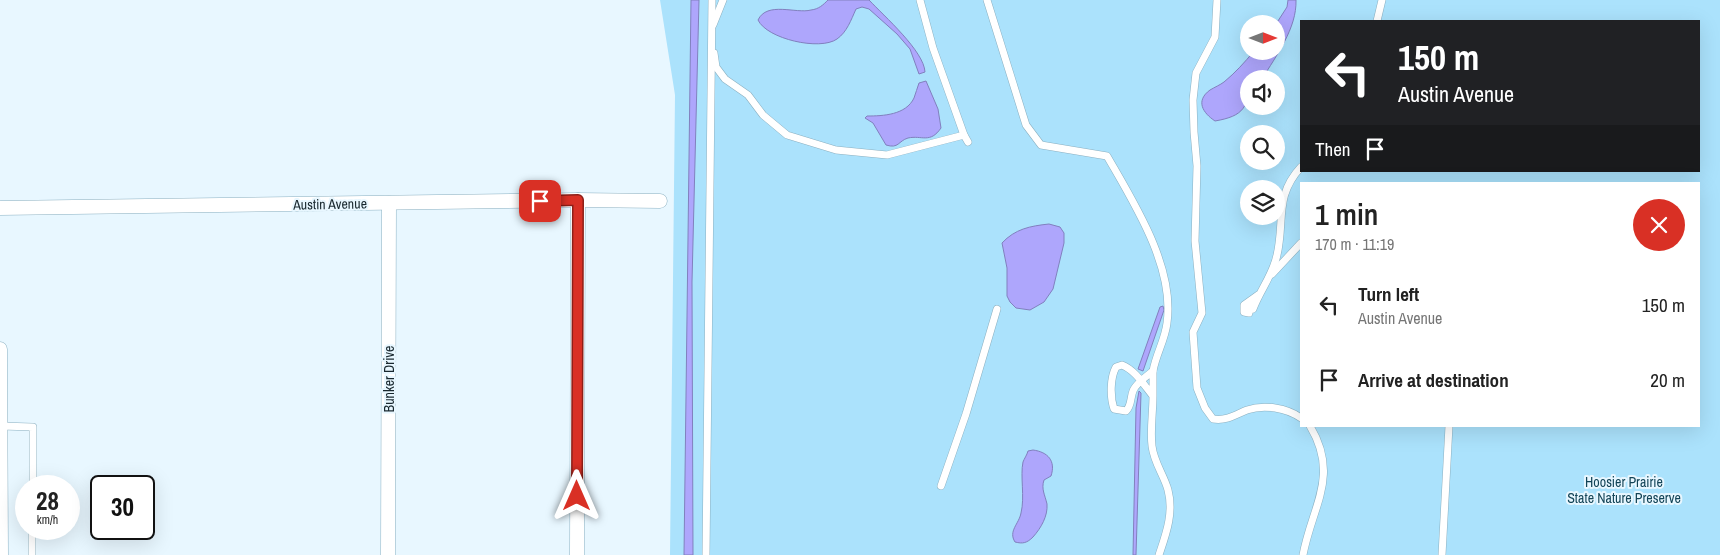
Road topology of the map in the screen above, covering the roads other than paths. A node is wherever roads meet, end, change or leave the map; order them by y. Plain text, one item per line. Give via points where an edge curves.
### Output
1 (712, 0) edge
2 (723, 0) edge
3 (920, 0) edge
4 (987, 0) edge
5 (1217, 0) edge
6 (1382, 0) edge
7 (1377, 20) edge
8 (710, 31) junction
9 (1300, 168) edge
10 (578, 200) junction
11 (660, 201) dead end
12 (389, 203) junction
13 (0, 208) edge
14 (1300, 244) edge
15 (1270, 276) junction
16 (1258, 295) dead end
17 (997, 309) dead end
18 (0, 349) edge
19 (1153, 371) junction
20 (1141, 382) junction
21 (1153, 396) junction
22 (1300, 417) edge
23 (0, 426) edge
24 (1311, 427) edge
25 (1449, 427) edge
26 (32, 475) edge
27 (941, 486) dead end
28 (32, 540) edge
29 (1, 555) edge
30 (32, 555) edge
31 (388, 555) edge
32 (577, 555) edge
33 (706, 555) edge
34 (1159, 555) edge
35 (1303, 555) edge
36 (1442, 555) edge

1 - 8 lane
2 - 8 lane
3 - 8 lane via 933,48 966,138 887,155 836,150 787,135 763,115 748,95 725,80 716,66
4 - 19 lane via 1026,126 1041,145 1107,156 1144,222 1165,280 1168,307 1167,325
5 - 22 lane via 1215,37 1196,73 1193,100 1197,166 1195,242 1202,313 1193,332 1197,388 1213,419 1222,420 1262,408 1282,408
6 - 7 lane
8 - 33 lane
9 - 15 lane via 1284,194 1277,255
10 - 11 street, Austin Avenue
10 - 12 street, Austin Avenue
10 - 32 street
12 - 13 street, Austin Avenue
12 - 31 street, Bunker Drive
14 - 15 lane
15 - 16 lane
17 - 27 lane
18 - 23 street
19 - 20 lane
19 - 21 lane
20 - 20 lane via 1133,390 1130,408 1126,411 1114,409 1111,402 1116,367 1127,366
20 - 21 lane
21 - 34 lane via 1152,445 1170,504 1170,520
23 - 26 lane via 33,427
23 - 29 street
24 - 35 lane via 1323,456 1324,474
25 - 36 lane
28 - 30 lane

